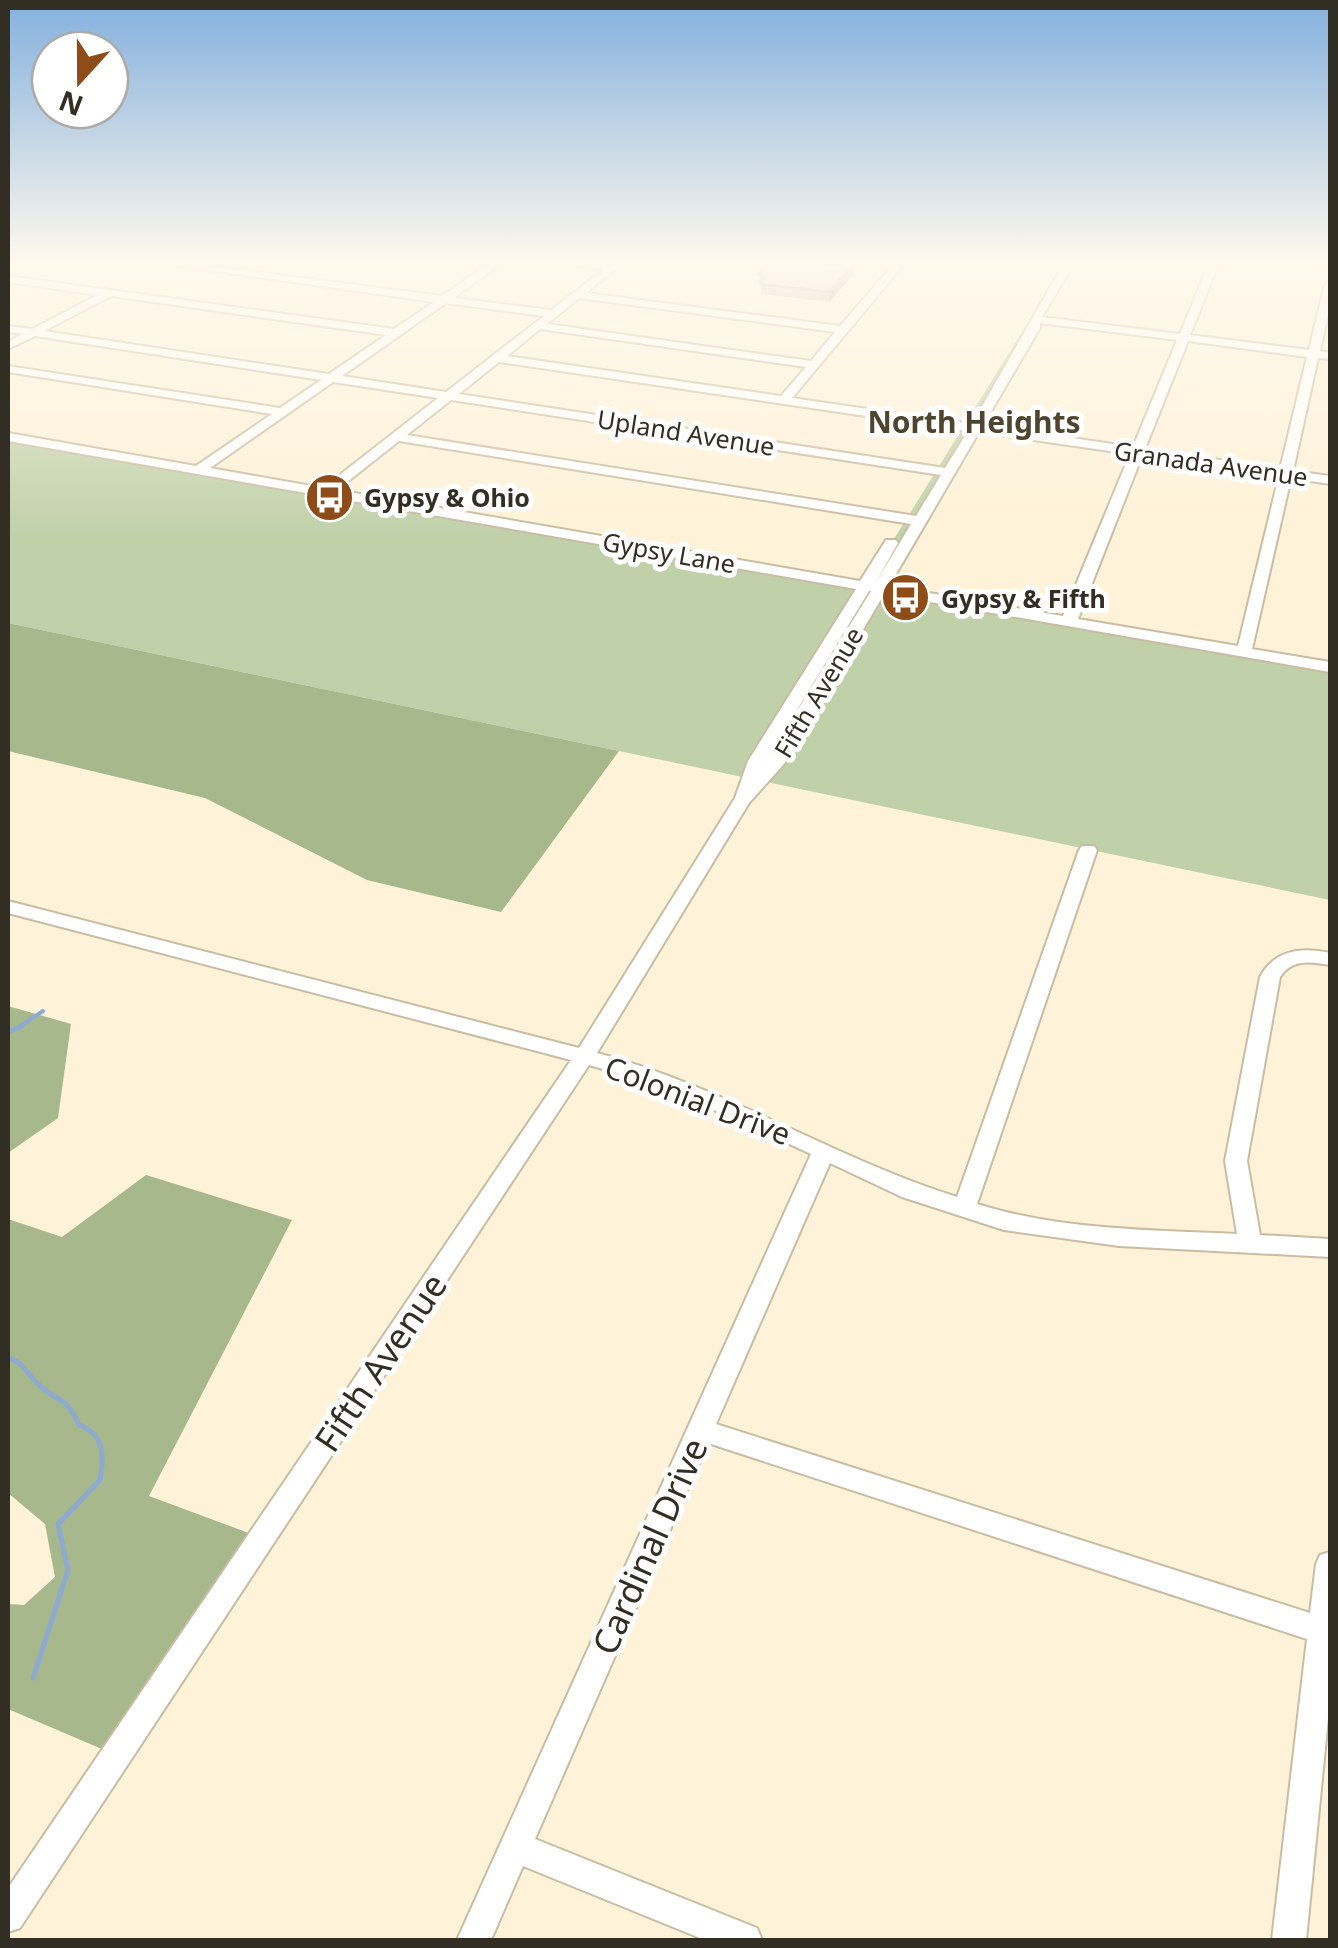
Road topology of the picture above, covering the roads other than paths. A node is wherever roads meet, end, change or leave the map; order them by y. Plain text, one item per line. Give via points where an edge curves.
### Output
1 (183, 354) edge
2 (366, 354) edge
3 (503, 354) edge
4 (735, 354) edge
5 (823, 354) edge
6 (1018, 354) edge
7 (1178, 354) edge
8 (1314, 354) joint
9 (1330, 356) edge
10 (498, 358) junction
11 (814, 365) junction
12 (8, 369) edge
13 (334, 376) junction
14 (450, 394) junction
15 (784, 400) junction
16 (282, 412) junction
17 (969, 427) junction
18 (8, 437) edge
19 (397, 437) junction
20 (1138, 452) junction
21 (198, 470) junction
22 (943, 471) junction
23 (1286, 474) junction
24 (1330, 480) edge
25 (326, 492) junction
26 (912, 520) junction
27 (873, 587) junction
28 (1069, 622) junction
29 (1244, 652) junction
30 (1330, 667) edge
31 (1088, 850) dead end
32 (8, 907) edge
33 (1330, 959) edge
34 (584, 1057) junction
35 (824, 1152) junction
36 (964, 1208) junction
37 (1250, 1244) junction
38 (1330, 1248) edge
39 (700, 1430) junction
40 (1330, 1564) edge
41 (1327, 1631) edge
42 (516, 1847) junction
43 (8, 1916) edge
44 (474, 1940) edge
45 (745, 1940) edge
46 (1289, 1940) edge

1 - 13 street, Upland Avenue
2 - 13 street
3 - 10 street
4 - 11 street
5 - 11 street
6 - 17 street, Fifth Avenue
7 - 20 street
8 - 9 street
8 - 23 street
10 - 14 street
10 - 15 street, Granada Avenue
11 - 15 street
12 - 16 street
13 - 14 street, Upland Avenue
13 - 16 street
14 - 19 street
14 - 22 street, Upland Avenue
15 - 17 street, Granada Avenue
16 - 21 street
17 - 20 street, Granada Avenue
17 - 22 street, Fifth Avenue
18 - 21 street, Gypsy Lane
19 - 25 street
19 - 26 street
20 - 23 street, Granada Avenue
20 - 28 street
21 - 25 street, Gypsy Lane
22 - 26 street, Fifth Avenue
23 - 24 street, Granada Avenue
23 - 29 street
25 - 27 street, Gypsy Lane
26 - 27 street, Fifth Avenue
27 - 28 street, Gypsy Lane
27 - 34 street, Fifth Avenue via 775,764 742,800
28 - 29 street, Gypsy Lane
29 - 30 street, Gypsy Lane
31 - 36 street
32 - 34 street, Colonial Drive
33 - 37 street via 1291,958 1276,965 1270,978 1236,1161
34 - 35 street, Colonial Drive via 686,1090
34 - 43 street, Fifth Avenue
35 - 36 street, Colonial Drive
35 - 39 street, Cardinal Drive
36 - 37 street, Colonial Drive via 1072,1232
37 - 38 street, Colonial Drive
39 - 41 street
39 - 42 street, Cardinal Drive
40 - 41 street
41 - 46 street
42 - 44 street, Cardinal Drive
42 - 45 street

